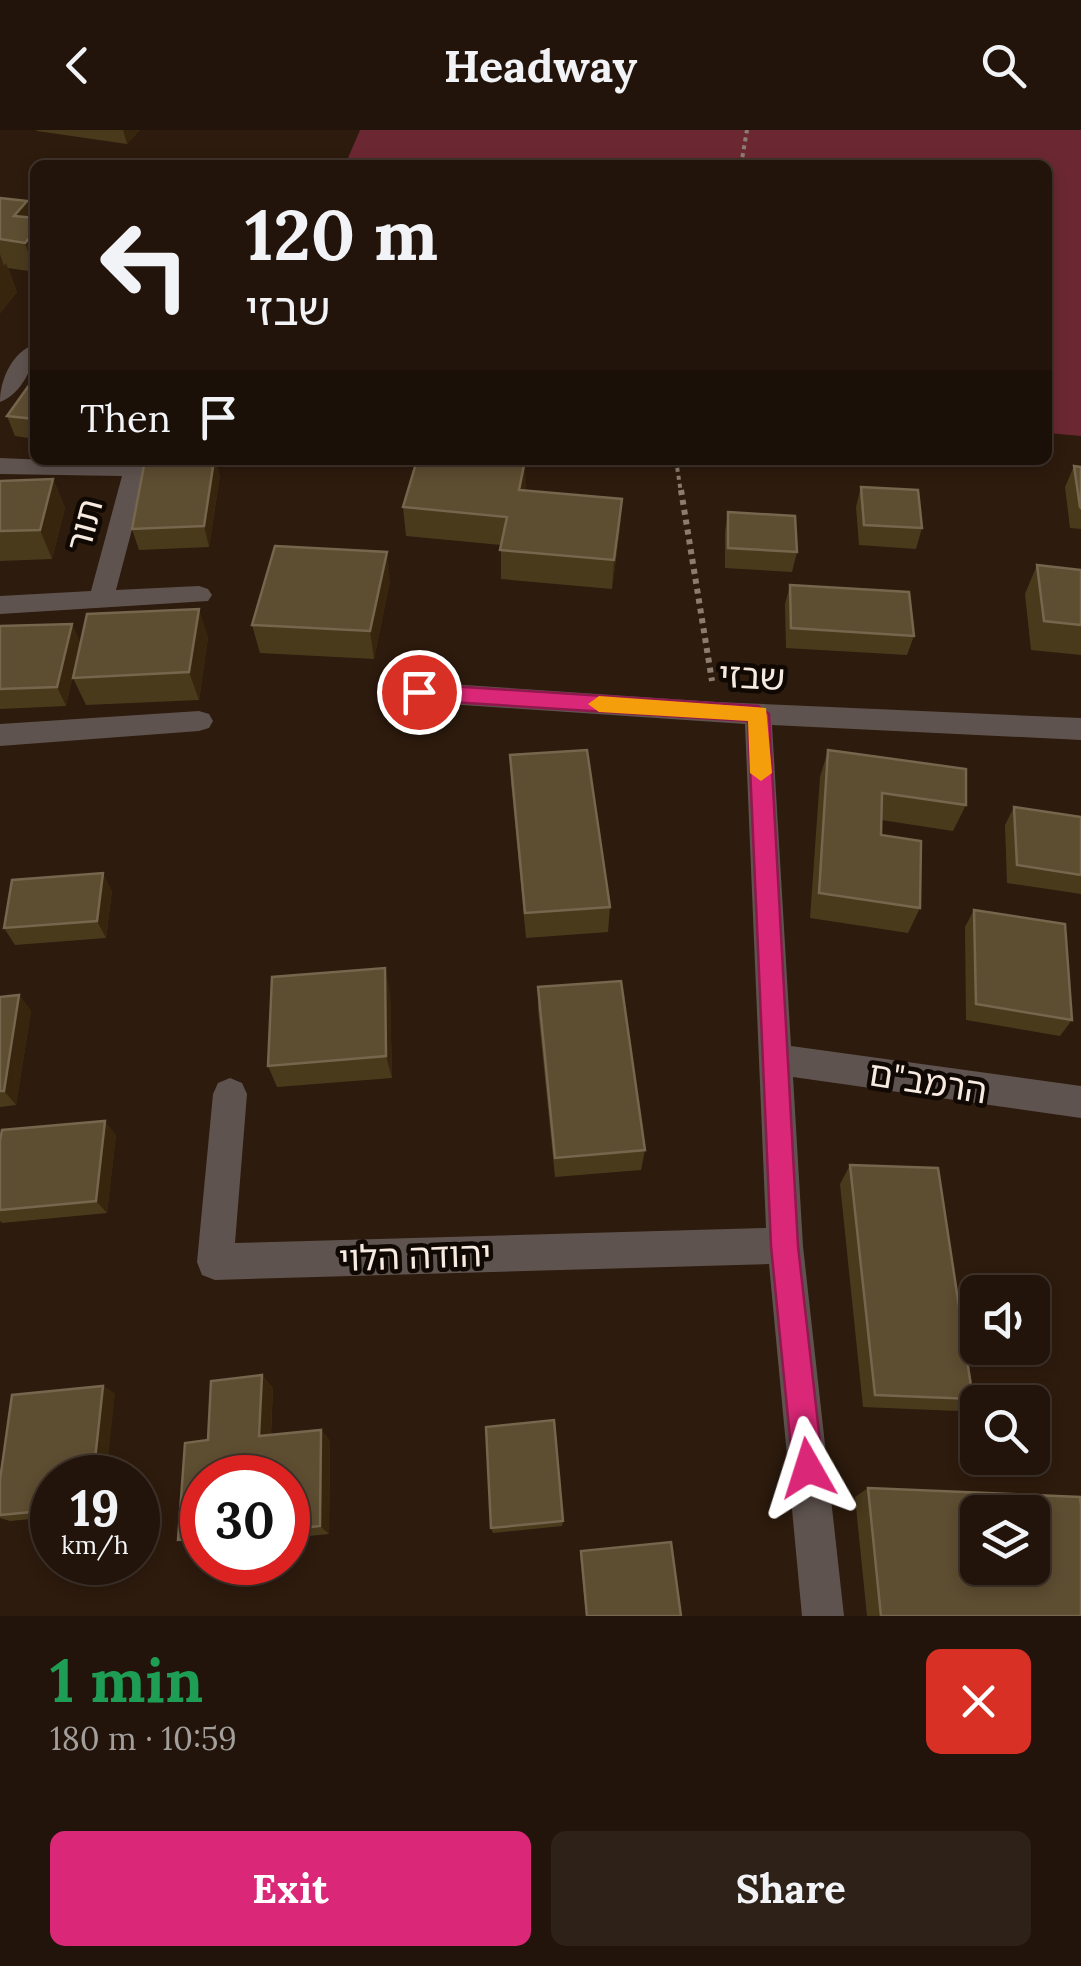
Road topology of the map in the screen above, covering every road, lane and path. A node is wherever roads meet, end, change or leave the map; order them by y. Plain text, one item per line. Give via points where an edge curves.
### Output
1 (747, 130) edge
2 (742, 160) edge
3 (30, 356) edge
4 (0, 395) edge
5 (143, 465) edge
6 (677, 465) edge
7 (0, 466) edge
8 (198, 595) dead end
9 (100, 600) junction
10 (0, 605) edge
11 (419, 692) dead end
12 (717, 712) junction
13 (758, 714) junction
14 (199, 722) dead end
15 (1081, 728) edge
16 (0, 735) edge
17 (776, 1059) junction
18 (230, 1094) dead end
19 (1081, 1102) edge
20 (785, 1246) junction
21 (823, 1616) edge

1 - 2 path
3 - 4 street
5 - 7 street, תור
5 - 9 street, תור
6 - 12 path
8 - 9 street, תור
9 - 10 street, תור
11 - 12 street, שבזי
12 - 13 street, שבזי
13 - 15 street, שבזי
13 - 17 street
14 - 16 street
17 - 19 street, הרמב"ם
17 - 20 street
18 - 20 street, יהודה הלוי via 214,1262
20 - 21 street

